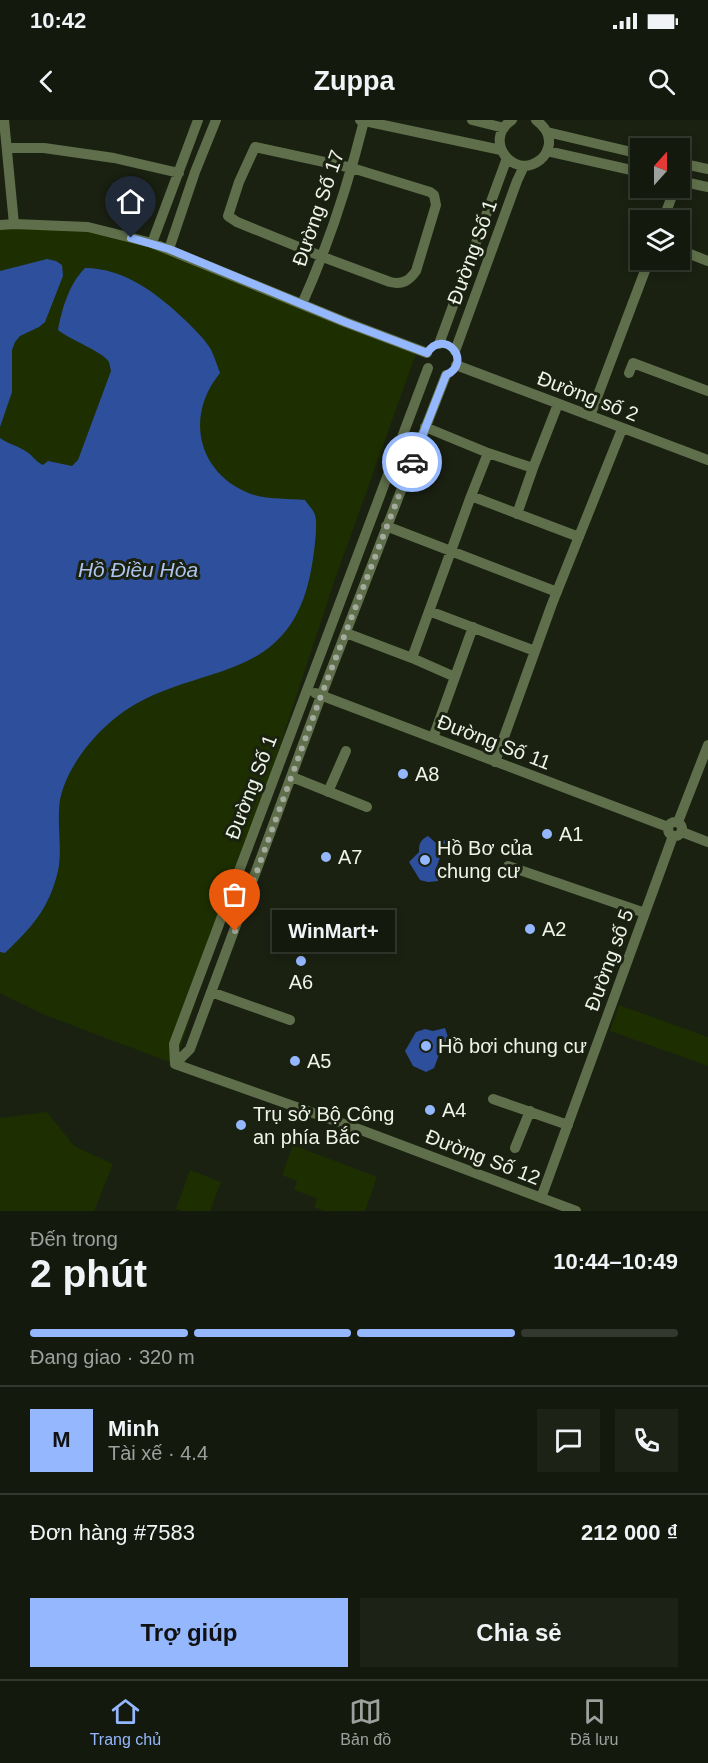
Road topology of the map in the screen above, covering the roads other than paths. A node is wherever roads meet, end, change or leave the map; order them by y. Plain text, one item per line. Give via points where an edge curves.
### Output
1 (4, 120) edge
2 (198, 120) edge
3 (216, 120) edge
4 (472, 120) edge
5 (537, 120) edge
6 (362, 121) edge
7 (508, 124) edge
8 (547, 132) junction
9 (7, 148) junction
10 (547, 151) junction
11 (630, 152) edge
12 (504, 154) junction
13 (690, 165) edge
14 (524, 166) junction
15 (352, 168) junction
16 (708, 169) edge
17 (630, 170) edge
18 (179, 173) junction
19 (690, 183) edge
20 (708, 187) edge
21 (14, 224) junction
22 (0, 225) edge
23 (152, 243) junction
24 (169, 249) junction
25 (690, 254) edge
26 (323, 257) junction
27 (708, 261) edge
28 (645, 270) edge
29 (302, 304) junction
30 (439, 344) junction
31 (455, 351) junction
32 (427, 353) junction
33 (456, 365) junction
34 (609, 366) junction
35 (428, 368) junction
36 (446, 375) junction
37 (708, 391) edge
38 (558, 404) junction
39 (590, 416) junction
40 (425, 427) junction
41 (622, 429) junction
42 (488, 453) junction
43 (708, 460) edge
44 (533, 468) junction
45 (471, 496) junction
46 (518, 514) junction
47 (386, 526) junction
48 (579, 537) junction
49 (450, 551) junction
50 (557, 592) junction
51 (429, 611) junction
52 (473, 627) junction
53 (346, 633) junction
54 (536, 651) junction
55 (412, 658) junction
56 (455, 677) junction
57 (307, 690) junction
58 (321, 696) junction
59 (433, 738) junction
60 (708, 745) edge
61 (346, 751) dead end
62 (495, 762) junction
63 (292, 777) junction
64 (328, 792) junction
65 (367, 807) dead end
66 (675, 829) junction
67 (708, 842) edge
68 (507, 866) dead end
69 (645, 913) junction
70 (212, 992) junction
71 (290, 1020) dead end
72 (175, 1064) junction
73 (493, 1099) dead end
74 (530, 1112) junction
75 (568, 1125) junction
76 (515, 1148) dead end
77 (541, 1198) junction
78 (576, 1211) edge

1 - 9 street
2 - 18 street
3 - 24 street
4 - 7 street
5 - 8 street
6 - 12 street
6 - 15 street, Đường Số 17
7 - 12 street, Đường Số 1 via 499,141
8 - 10 street
8 - 11 street
9 - 18 street via 44,148 114,158
9 - 21 street
10 - 14 street via 542,159
10 - 17 street
12 - 14 street via 514,164
12 - 30 street, Đường Số 1
13 - 16 street
14 - 31 street, Đường Số 1
15 - 26 street, Đường Số 17
15 - 26 street via 434,195 436,205 416,271 411,279 398,284
15 - 26 street via 255,147 236,190 228,216
18 - 23 street
19 - 20 street
21 - 22 street
21 - 23 street via 88,228
23 - 24 street
24 - 29 street
25 - 27 street
26 - 29 street, Đường Số 17
28 - 34 street
29 - 32 street
30 - 31 street
30 - 32 street
31 - 33 street
32 - 35 street
33 - 36 street
33 - 38 street, Đường số 2
34 - 37 street via 631,374 633,363
34 - 39 street
35 - 36 street via 434,374
35 - 57 street, Đường Số 1
36 - 40 street, Đường Số 1
38 - 39 street, Đường số 2
38 - 44 street
39 - 41 street, Đường số 2
40 - 42 street
40 - 47 street, Đường Số 1
41 - 43 street, Đường số 2
41 - 48 street
42 - 44 street
42 - 45 street
44 - 46 street
45 - 46 street
45 - 49 street
46 - 48 street
47 - 49 street
47 - 53 street, Đường Số 1
48 - 50 street
49 - 50 street
49 - 51 street
50 - 54 street
51 - 52 street
51 - 55 street
52 - 54 street
52 - 56 street
53 - 55 street
53 - 58 street, Đường Số 1
54 - 62 street
55 - 56 street
56 - 59 street
57 - 58 street, Đường Số 11
57 - 72 street, Đường Số 1 via 174,1044
58 - 59 street, Đường Số 11
58 - 63 street, Đường Số 1
59 - 62 street, Đường Số 11
60 - 66 street
61 - 64 street
62 - 66 street, Đường Số 11
63 - 64 street
63 - 70 street, Đường Số 1
64 - 65 street
66 - 67 street, Đường Số 11
66 - 69 street, Đường số 5
68 - 69 street
69 - 75 street, Đường số 5
70 - 71 street
70 - 72 street, Đường Số 1 via 190,1049
72 - 77 street, Đường Số 12
73 - 74 street
74 - 75 street
74 - 76 street
75 - 77 street, Đường số 5
77 - 78 street, Đường Số 12

